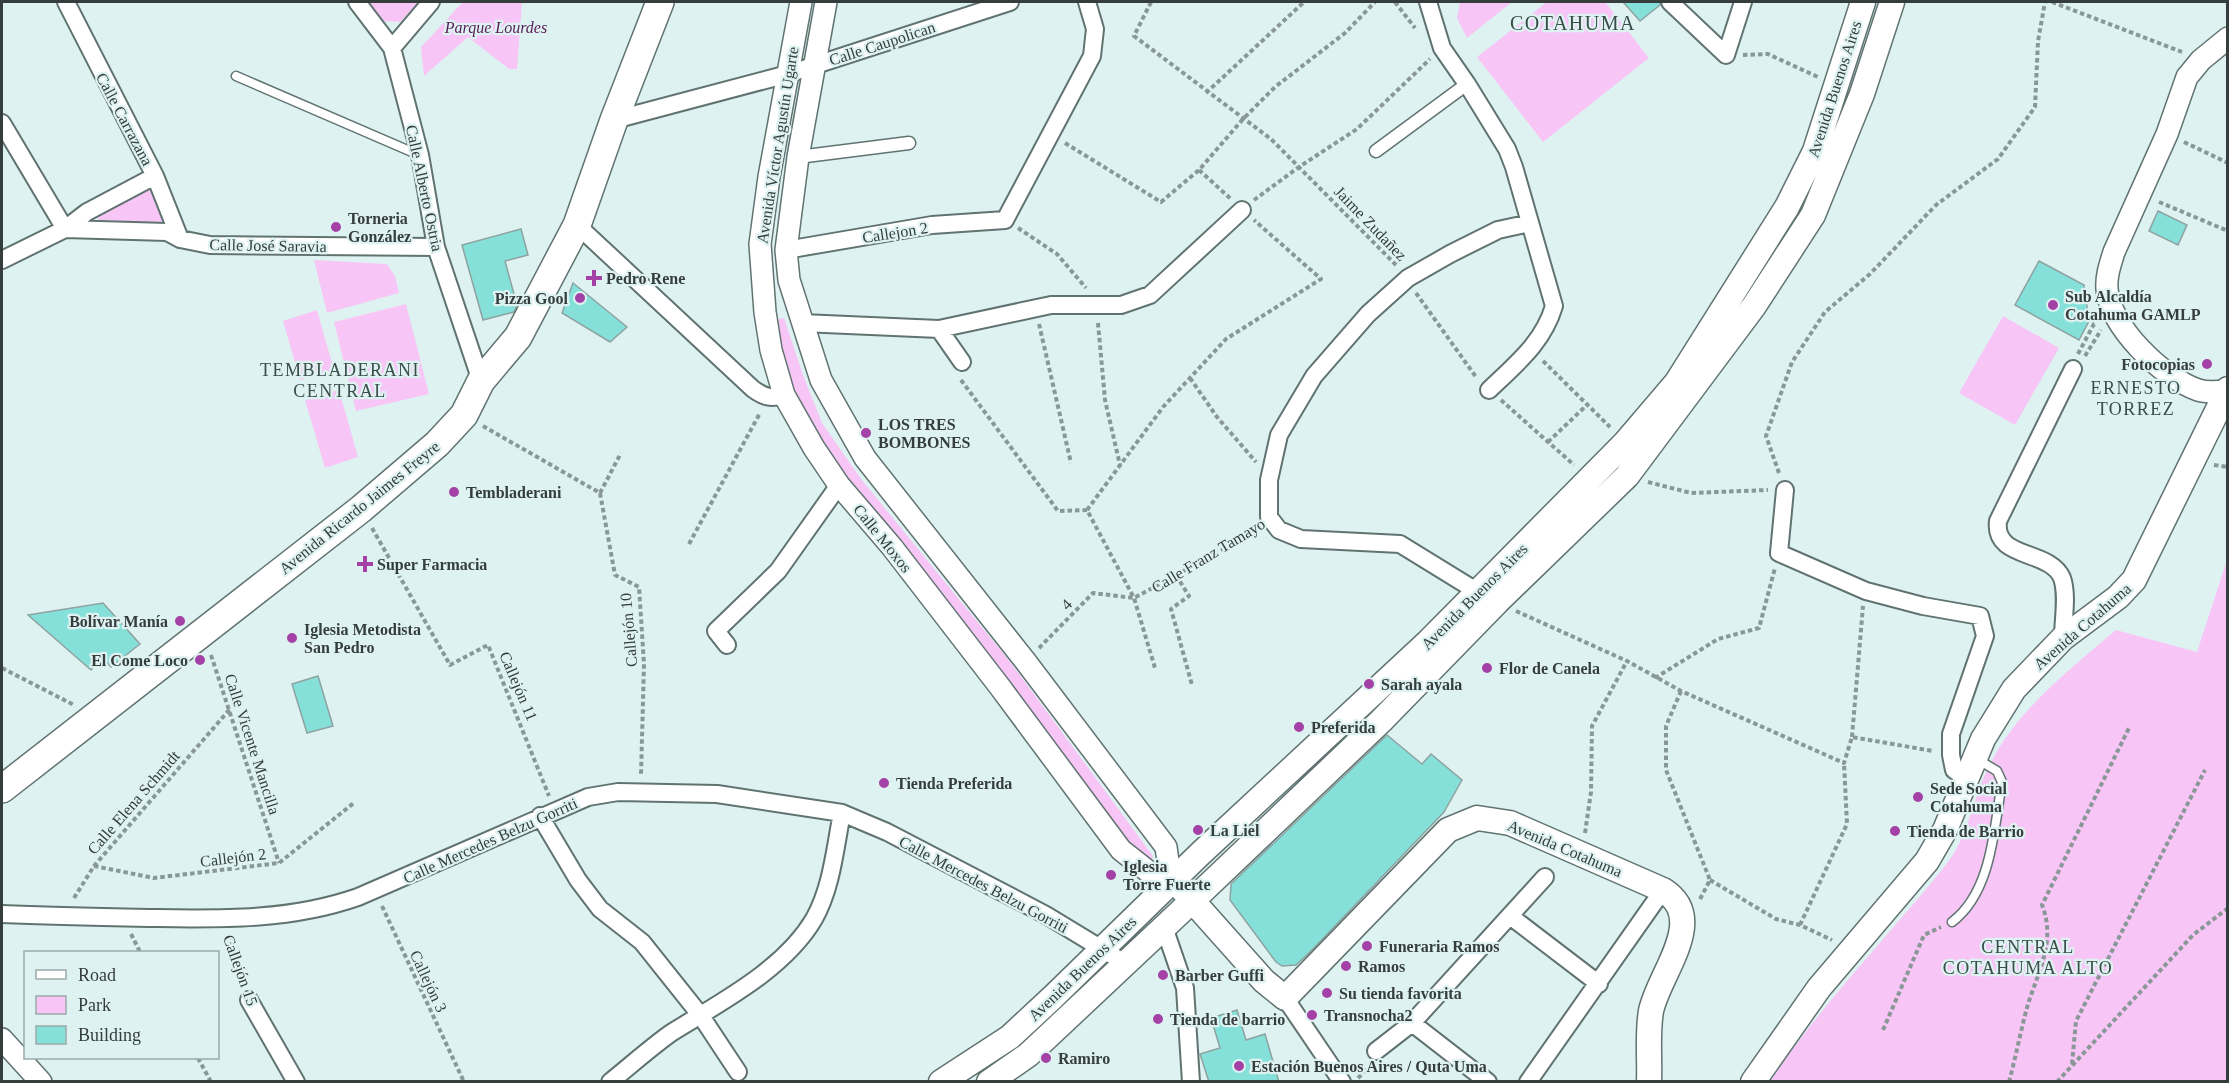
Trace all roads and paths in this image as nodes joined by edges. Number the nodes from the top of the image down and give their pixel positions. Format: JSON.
{"nodes":[{"id":1,"x":66,"y":2,"type":"edge"},
{"id":2,"x":357,"y":2,"type":"edge"},
{"id":3,"x":431,"y":2,"type":"edge"},
{"id":4,"x":660,"y":2,"type":"edge"},
{"id":5,"x":801,"y":2,"type":"edge"},
{"id":6,"x":826,"y":2,"type":"edge"},
{"id":7,"x":1010,"y":2,"type":"edge"},
{"id":8,"x":1088,"y":2,"type":"edge"},
{"id":9,"x":1151,"y":2,"type":"edge"},
{"id":10,"x":1304,"y":2,"type":"edge"},
{"id":11,"x":1375,"y":2,"type":"edge"},
{"id":12,"x":1428,"y":2,"type":"edge"},
{"id":13,"x":1670,"y":2,"type":"edge"},
{"id":14,"x":1743,"y":2,"type":"edge"},
{"id":15,"x":1863,"y":2,"type":"edge"},
{"id":16,"x":1892,"y":2,"type":"edge"},
{"id":17,"x":2045,"y":2,"type":"edge"},
{"id":18,"x":2052,"y":2,"type":"edge"},
{"id":19,"x":2228,"y":38,"type":"edge"},
{"id":20,"x":392,"y":48,"type":"junction"},
{"id":21,"x":1442,"y":48,"type":"junction"},
{"id":22,"x":1726,"y":55,"type":"junction"},
{"id":23,"x":2201,"y":60,"type":"junction"},
{"id":24,"x":813,"y":66,"type":"junction"},
{"id":25,"x":788,"y":74,"type":"junction"},
{"id":26,"x":236,"y":76,"type":"dead end"},
{"id":27,"x":1467,"y":84,"type":"junction"},
{"id":28,"x":1837,"y":86,"type":"junction"},
{"id":29,"x":1206,"y":93,"type":"junction"},
{"id":30,"x":1243,"y":119,"type":"junction"},
{"id":31,"x":614,"y":120,"type":"junction"},
{"id":32,"x":2,"y":123,"type":"edge"},
{"id":33,"x":1051,"y":134,"type":"junction"},
{"id":34,"x":2167,"y":134,"type":"junction"},
{"id":35,"x":909,"y":143,"type":"dead end"},
{"id":36,"x":1376,"y":151,"type":"dead end"},
{"id":37,"x":420,"y":155,"type":"junction"},
{"id":38,"x":798,"y":158,"type":"junction"},
{"id":39,"x":2228,"y":163,"type":"edge"},
{"id":40,"x":1299,"y":166,"type":"junction"},
{"id":41,"x":1199,"y":170,"type":"junction"},
{"id":42,"x":155,"y":176,"type":"junction"},
{"id":43,"x":2142,"y":195,"type":"junction"},
{"id":44,"x":1242,"y":210,"type":"junction"},
{"id":45,"x":1005,"y":219,"type":"junction"},
{"id":46,"x":1530,"y":223,"type":"junction"},
{"id":47,"x":578,"y":225,"type":"junction"},
{"id":48,"x":65,"y":229,"type":"junction"},
{"id":49,"x":2228,"y":231,"type":"edge"},
{"id":50,"x":180,"y":239,"type":"junction"},
{"id":51,"x":436,"y":247,"type":"junction"},
{"id":52,"x":786,"y":250,"type":"junction"},
{"id":53,"x":2,"y":260,"type":"edge"},
{"id":54,"x":1408,"y":278,"type":"junction"},
{"id":55,"x":1096,"y":305,"type":"junction"},
{"id":56,"x":1035,"y":308,"type":"junction"},
{"id":57,"x":802,"y":323,"type":"junction"},
{"id":58,"x":939,"y":329,"type":"junction"},
{"id":59,"x":2100,"y":329,"type":"junction"},
{"id":60,"x":2106,"y":339,"type":"dead end"},
{"id":61,"x":1532,"y":350,"type":"junction"},
{"id":62,"x":962,"y":362,"type":"joint"},
{"id":63,"x":2073,"y":369,"type":"dead end"},
{"id":64,"x":1190,"y":378,"type":"junction"},
{"id":65,"x":481,"y":381,"type":"junction"},
{"id":66,"x":1489,"y":390,"type":"junction"},
{"id":67,"x":2227,"y":390,"type":"edge"},
{"id":68,"x":784,"y":395,"type":"junction"},
{"id":69,"x":763,"y":396,"type":"junction"},
{"id":70,"x":1588,"y":404,"type":"junction"},
{"id":71,"x":464,"y":415,"type":"junction"},
{"id":72,"x":1548,"y":442,"type":"junction"},
{"id":73,"x":1625,"y":443,"type":"junction"},
{"id":74,"x":621,"y":453,"type":"dead end"},
{"id":75,"x":1071,"y":463,"type":"dead end"},
{"id":76,"x":1120,"y":465,"type":"junction"},
{"id":77,"x":1627,"y":477,"type":"junction"},
{"id":78,"x":1269,"y":480,"type":"junction"},
{"id":79,"x":1590,"y":480,"type":"junction"},
{"id":80,"x":839,"y":485,"type":"junction"},
{"id":81,"x":1785,"y":490,"type":"junction"},
{"id":82,"x":600,"y":493,"type":"junction"},
{"id":83,"x":361,"y":509,"type":"junction"},
{"id":84,"x":1087,"y":510,"type":"junction"},
{"id":85,"x":1269,"y":517,"type":"junction"},
{"id":86,"x":689,"y":544,"type":"dead end"},
{"id":87,"x":1779,"y":553,"type":"junction"},
{"id":88,"x":1176,"y":575,"type":"junction"},
{"id":89,"x":1866,"y":591,"type":"junction"},
{"id":90,"x":1487,"y":597,"type":"junction"},
{"id":91,"x":1134,"y":598,"type":"junction"},
{"id":92,"x":203,"y":632,"type":"junction"},
{"id":93,"x":2063,"y":638,"type":"junction"},
{"id":94,"x":727,"y":645,"type":"dead end"},
{"id":95,"x":1026,"y":662,"type":"junction"},
{"id":96,"x":1627,"y":662,"type":"junction"},
{"id":97,"x":2,"y":668,"type":"edge"},
{"id":98,"x":1155,"y":668,"type":"dead end"},
{"id":99,"x":1655,"y":678,"type":"junction"},
{"id":100,"x":1192,"y":685,"type":"dead end"},
{"id":101,"x":1681,"y":691,"type":"junction"},
{"id":102,"x":230,"y":709,"type":"junction"},
{"id":103,"x":93,"y":715,"type":"junction"},
{"id":104,"x":2129,"y":728,"type":"dead end"},
{"id":105,"x":1852,"y":737,"type":"junction"},
{"id":106,"x":1951,"y":755,"type":"junction"},
{"id":107,"x":1844,"y":764,"type":"junction"},
{"id":108,"x":1972,"y":769,"type":"junction"},
{"id":109,"x":2205,"y":770,"type":"dead end"},
{"id":110,"x":2,"y":789,"type":"edge"},
{"id":111,"x":641,"y":792,"type":"junction"},
{"id":112,"x":355,"y":802,"type":"dead end"},
{"id":113,"x":547,"y":813,"type":"junction"},
{"id":114,"x":842,"y":813,"type":"junction"},
{"id":115,"x":1581,"y":854,"type":"junction"},
{"id":116,"x":279,"y":863,"type":"junction"},
{"id":117,"x":94,"y":866,"type":"junction"},
{"id":118,"x":1172,"y":877,"type":"junction"},
{"id":119,"x":1545,"y":877,"type":"dead end"},
{"id":120,"x":1710,"y":880,"type":"junction"},
{"id":121,"x":375,"y":889,"type":"junction"},
{"id":122,"x":1664,"y":890,"type":"junction"},
{"id":123,"x":1193,"y":900,"type":"junction"},
{"id":124,"x":1682,"y":908,"type":"junction"},
{"id":125,"x":2228,"y":908,"type":"edge"},
{"id":126,"x":2,"y":914,"type":"edge"},
{"id":127,"x":1510,"y":916,"type":"junction"},
{"id":128,"x":64,"y":917,"type":"junction"},
{"id":129,"x":224,"y":920,"type":"junction"},
{"id":130,"x":1952,"y":922,"type":"joint"},
{"id":131,"x":1800,"y":925,"type":"junction"},
{"id":132,"x":1164,"y":927,"type":"junction"},
{"id":133,"x":1101,"y":948,"type":"junction"},
{"id":134,"x":1853,"y":950,"type":"junction"},
{"id":135,"x":1125,"y":963,"type":"junction"},
{"id":136,"x":1599,"y":984,"type":"junction"},
{"id":137,"x":1285,"y":998,"type":"junction"},
{"id":138,"x":249,"y":999,"type":"joint"},
{"id":139,"x":701,"y":1016,"type":"junction"},
{"id":140,"x":1412,"y":1023,"type":"junction"},
{"id":141,"x":1883,"y":1029,"type":"dead end"},
{"id":142,"x":2,"y":1039,"type":"edge"},
{"id":143,"x":1376,"y":1051,"type":"dead end"},
{"id":144,"x":199,"y":1059,"type":"edge"},
{"id":145,"x":2072,"y":1064,"type":"junction"},
{"id":146,"x":738,"y":1072,"type":"dead end"},
{"id":147,"x":41,"y":1082,"type":"edge"},
{"id":148,"x":211,"y":1082,"type":"edge"},
{"id":149,"x":296,"y":1082,"type":"edge"},
{"id":150,"x":464,"y":1082,"type":"edge"},
{"id":151,"x":610,"y":1082,"type":"edge"},
{"id":152,"x":941,"y":1082,"type":"edge"},
{"id":153,"x":989,"y":1082,"type":"edge"},
{"id":154,"x":1191,"y":1082,"type":"edge"},
{"id":155,"x":1342,"y":1082,"type":"edge"},
{"id":156,"x":1488,"y":1082,"type":"edge"},
{"id":157,"x":1528,"y":1082,"type":"edge"},
{"id":158,"x":1649,"y":1082,"type":"edge"},
{"id":159,"x":1753,"y":1082,"type":"edge"},
{"id":160,"x":2009,"y":1082,"type":"edge"},
{"id":161,"x":2057,"y":1082,"type":"edge"}],
"edges":[{"from":1,"to":42,"type":"street","name":"Calle Carrazana"},
{"from":2,"to":20,"type":"street","name":"Calle Alberto Ostria"},
{"from":3,"to":20,"type":"street"},
{"from":4,"to":31,"type":"main road","name":"Avenida Ricardo Jaimes Freyre"},
{"from":5,"to":25,"type":"street","name":"Avenida Víctor Agustín Ugarte"},
{"from":6,"to":24,"type":"street","name":"Avenida Víctor Agustín Ugarte"},
{"from":7,"to":24,"type":"street","name":"Calle Caupolican"},
{"from":8,"to":33,"type":"street"},
{"from":9,"to":29,"type":"path","name":"Jaime Zudañez"},
{"from":10,"to":29,"type":"path"},
{"from":11,"to":30,"type":"path"},
{"from":12,"to":21,"type":"street"},
{"from":13,"to":22,"type":"street"},
{"from":14,"to":22,"type":"street"},
{"from":15,"to":28,"type":"main road","name":"Avenida Buenos Aires"},
{"from":16,"to":77,"type":"main road","name":"Avenida Buenos Aires"},
{"from":17,"to":81,"type":"path"},
{"from":18,"to":23,"type":"path"},
{"from":19,"to":23,"type":"street"},
{"from":20,"to":37,"type":"street","name":"Calle Alberto Ostria"},
{"from":21,"to":27,"type":"street"},
{"from":21,"to":40,"type":"path"},
{"from":22,"to":28,"type":"path"},
{"from":23,"to":34,"type":"street"},
{"from":24,"to":25,"type":"street","name":"Calle Caupolican"},
{"from":24,"to":38,"type":"street","name":"Avenida Víctor Agustín Ugarte"},
{"from":25,"to":31,"type":"street","name":"Calle Caupolican"},
{"from":25,"to":68,"type":"street","name":"Avenida Víctor Agustín Ugarte"},
{"from":26,"to":37,"type":"lane"},
{"from":27,"to":36,"type":"street"},
{"from":27,"to":46,"type":"street"},
{"from":28,"to":73,"type":"main road","name":"Avenida Buenos Aires"},
{"from":29,"to":30,"type":"path","name":"Jaime Zudañez"},
{"from":30,"to":40,"type":"path","name":"Jaime Zudañez"},
{"from":30,"to":41,"type":"path"},
{"from":31,"to":47,"type":"main road","name":"Avenida Ricardo Jaimes Freyre"},
{"from":32,"to":48,"type":"street"},
{"from":33,"to":41,"type":"path"},
{"from":33,"to":45,"type":"street"},
{"from":34,"to":39,"type":"path"},
{"from":34,"to":43,"type":"street"},
{"from":35,"to":38,"type":"street"},
{"from":37,"to":51,"type":"street","name":"Calle Alberto Ostria"},
{"from":38,"to":52,"type":"street","name":"Avenida Víctor Agustín Ugarte"},
{"from":40,"to":44,"type":"path"},
{"from":40,"to":54,"type":"path","name":"Jaime Zudañez"},
{"from":41,"to":44,"type":"path"},
{"from":42,"to":48,"type":"street"},
{"from":42,"to":50,"type":"street","name":"Calle Carrazana"},
{"from":43,"to":49,"type":"path"},
{"from":43,"to":67,"type":"street"},
{"from":44,"to":55,"type":"street"},
{"from":44,"to":64,"type":"path"},
{"from":45,"to":52,"type":"street","name":"Callejon 2"},
{"from":45,"to":55,"type":"path"},
{"from":46,"to":54,"type":"street"},
{"from":46,"to":61,"type":"street"},
{"from":47,"to":65,"type":"main road","name":"Avenida Ricardo Jaimes Freyre"},
{"from":47,"to":69,"type":"street"},
{"from":48,"to":50,"type":"street","name":"Calle José Saravia"},
{"from":48,"to":53,"type":"street","name":"Calle José Saravia"},
{"from":50,"to":51,"type":"street","name":"Calle José Saravia"},
{"from":51,"to":65,"type":"street","name":"Calle Alberto Ostria"},
{"from":52,"to":57,"type":"street","name":"Avenida Víctor Agustín Ugarte"},
{"from":54,"to":66,"type":"path","name":"Jaime Zudañez"},
{"from":54,"to":78,"type":"street"},
{"from":55,"to":56,"type":"street"},
{"from":55,"to":76,"type":"path"},
{"from":56,"to":58,"type":"street"},
{"from":56,"to":75,"type":"path"},
{"from":57,"to":58,"type":"street"},
{"from":57,"to":95,"type":"street"},
{"from":58,"to":62,"type":"street"},
{"from":59,"to":59,"type":"path"},
{"from":59,"to":60,"type":"path"},
{"from":61,"to":66,"type":"street"},
{"from":61,"to":70,"type":"path"},
{"from":62,"to":84,"type":"path"},
{"from":63,"to":93,"type":"street"},
{"from":64,"to":76,"type":"path"},
{"from":64,"to":78,"type":"path"},
{"from":65,"to":71,"type":"main road","name":"Avenida Ricardo Jaimes Freyre"},
{"from":66,"to":72,"type":"path","name":"Jaime Zudañez"},
{"from":67,"to":93,"type":"main road","name":"Avenida Cotahuma"},
{"from":68,"to":69,"type":"street"},
{"from":68,"to":80,"type":"street","name":"Calle Moxos"},
{"from":69,"to":86,"type":"path"},
{"from":70,"to":72,"type":"path"},
{"from":70,"to":73,"type":"path"},
{"from":71,"to":82,"type":"path"},
{"from":71,"to":83,"type":"main road","name":"Avenida Ricardo Jaimes Freyre"},
{"from":72,"to":79,"type":"path","name":"Jaime Zudañez"},
{"from":73,"to":79,"type":"main road","name":"Avenida Buenos Aires"},
{"from":74,"to":82,"type":"path"},
{"from":76,"to":84,"type":"path"},
{"from":77,"to":81,"type":"path"},
{"from":77,"to":90,"type":"main road","name":"Avenida Buenos Aires"},
{"from":78,"to":85,"type":"street"},
{"from":79,"to":90,"type":"main road","name":"Avenida Buenos Aires"},
{"from":80,"to":94,"type":"street"},
{"from":80,"to":118,"type":"street","name":"Calle Moxos"},
{"from":81,"to":87,"type":"street"},
{"from":82,"to":111,"type":"path","name":"Callejón 10"},
{"from":83,"to":92,"type":"main road","name":"Avenida Ricardo Jaimes Freyre"},
{"from":83,"to":113,"type":"path","name":"Callejón 11"},
{"from":84,"to":91,"type":"path"},
{"from":85,"to":88,"type":"path","name":"Calle Franz Tamayo"},
{"from":85,"to":90,"type":"street","name":"Calle Franz Tamayo"},
{"from":87,"to":89,"type":"street"},
{"from":87,"to":99,"type":"path"},
{"from":88,"to":91,"type":"path","name":"Calle Franz Tamayo"},
{"from":88,"to":100,"type":"path"},
{"from":89,"to":105,"type":"path"},
{"from":89,"to":106,"type":"street"},
{"from":90,"to":96,"type":"path"},
{"from":90,"to":118,"type":"main road","name":"Avenida Buenos Aires"},
{"from":90,"to":123,"type":"main road","name":"Avenida Buenos Aires"},
{"from":91,"to":95,"type":"path","name":"4"},
{"from":91,"to":98,"type":"path"},
{"from":92,"to":102,"type":"path","name":"Calle Vicente Mancilla"},
{"from":92,"to":103,"type":"main road","name":"Avenida Ricardo Jaimes Freyre"},
{"from":93,"to":108,"type":"main road","name":"Avenida Cotahuma"},
{"from":95,"to":118,"type":"street"},
{"from":96,"to":99,"type":"path"},
{"from":96,"to":115,"type":"path"},
{"from":97,"to":103,"type":"path"},
{"from":99,"to":101,"type":"path"},
{"from":101,"to":107,"type":"path"},
{"from":101,"to":120,"type":"path"},
{"from":102,"to":116,"type":"path","name":"Calle Vicente Mancilla"},
{"from":102,"to":117,"type":"path","name":"Calle Elena Schmidt"},
{"from":103,"to":110,"type":"main road","name":"Avenida Ricardo Jaimes Freyre"},
{"from":104,"to":160,"type":"path"},
{"from":105,"to":106,"type":"path"},
{"from":105,"to":107,"type":"path"},
{"from":106,"to":108,"type":"street"},
{"from":107,"to":131,"type":"path"},
{"from":108,"to":130,"type":"lane"},
{"from":108,"to":134,"type":"main road","name":"Avenida Cotahuma"},
{"from":109,"to":145,"type":"path"},
{"from":111,"to":113,"type":"street","name":"Calle Mercedes Belzu Gorriti"},
{"from":111,"to":114,"type":"street","name":"Calle Mercedes Belzu Gorriti"},
{"from":112,"to":116,"type":"path","name":"Callejón 2"},
{"from":113,"to":121,"type":"street","name":"Calle Mercedes Belzu Gorriti"},
{"from":113,"to":139,"type":"street"},
{"from":114,"to":133,"type":"street","name":"Calle Mercedes Belzu Gorriti"},
{"from":114,"to":139,"type":"street"},
{"from":115,"to":122,"type":"main road","name":"Avenida Cotahuma"},
{"from":115,"to":137,"type":"main road","name":"Avenida Cotahuma"},
{"from":116,"to":117,"type":"path","name":"Callejón 2"},
{"from":117,"to":128,"type":"path","name":"Calle Elena Schmidt"},
{"from":118,"to":123,"type":"main road","name":"Calle Moxos"},
{"from":118,"to":133,"type":"main road","name":"Avenida Buenos Aires"},
{"from":119,"to":127,"type":"street"},
{"from":120,"to":124,"type":"path"},
{"from":120,"to":131,"type":"path"},
{"from":121,"to":129,"type":"street","name":"Calle Mercedes Belzu Gorriti"},
{"from":121,"to":150,"type":"path","name":"Callejón 3"},
{"from":122,"to":124,"type":"main road","name":"Avenida Cotahuma"},
{"from":122,"to":136,"type":"street"},
{"from":123,"to":132,"type":"main road","name":"Avenida Buenos Aires"},
{"from":123,"to":137,"type":"main road"},
{"from":124,"to":158,"type":"main road"},
{"from":125,"to":145,"type":"path"},
{"from":126,"to":128,"type":"street","name":"Calle Mercedes Belzu Gorriti"},
{"from":127,"to":136,"type":"street"},
{"from":127,"to":140,"type":"street"},
{"from":128,"to":129,"type":"street","name":"Calle Mercedes Belzu Gorriti"},
{"from":129,"to":138,"type":"path","name":"Callejón 15"},
{"from":130,"to":141,"type":"path"},
{"from":131,"to":134,"type":"path"},
{"from":132,"to":135,"type":"main road","name":"Avenida Buenos Aires"},
{"from":132,"to":154,"type":"street"},
{"from":133,"to":135,"type":"street","name":"Calle Mercedes Belzu Gorriti"},
{"from":133,"to":152,"type":"main road","name":"Avenida Buenos Aires"},
{"from":134,"to":159,"type":"main road","name":"Avenida Cotahuma"},
{"from":135,"to":153,"type":"main road","name":"Avenida Buenos Aires"},
{"from":136,"to":157,"type":"street"},
{"from":137,"to":155,"type":"street"},
{"from":138,"to":149,"type":"street","name":"Callejón 15"},
{"from":139,"to":146,"type":"street"},
{"from":139,"to":151,"type":"street"},
{"from":140,"to":143,"type":"street"},
{"from":140,"to":156,"type":"street"},
{"from":142,"to":147,"type":"street"},
{"from":144,"to":148,"type":"path"},
{"from":145,"to":161,"type":"path"}]}
